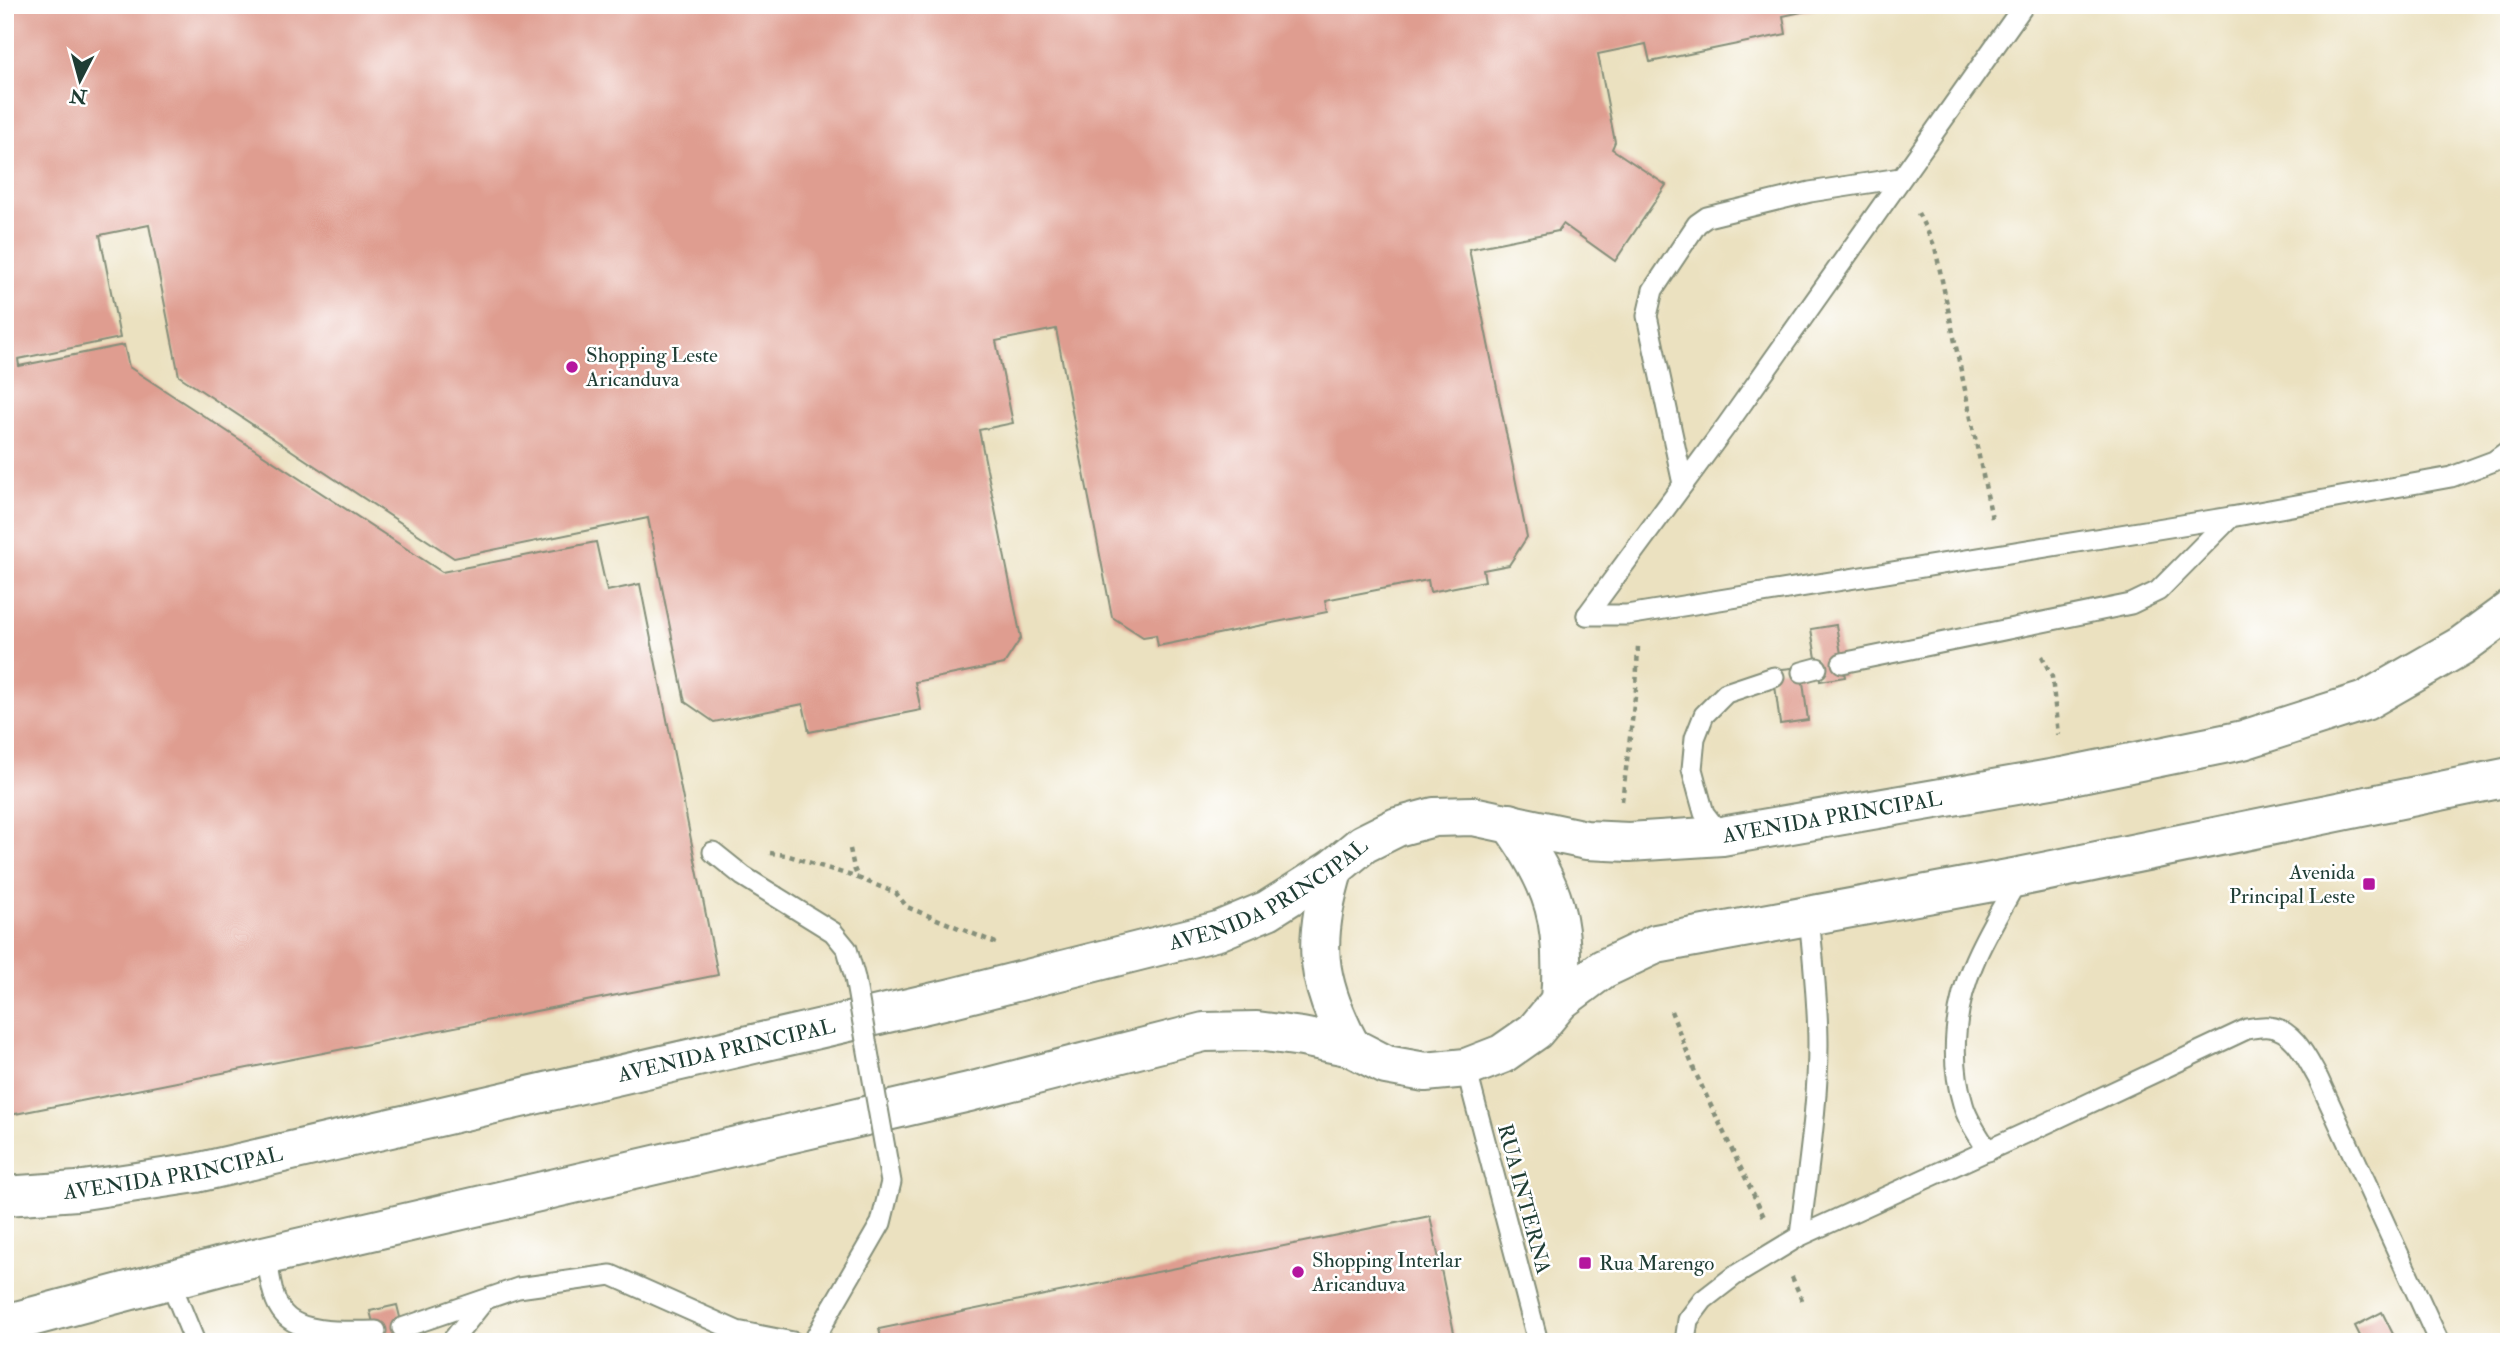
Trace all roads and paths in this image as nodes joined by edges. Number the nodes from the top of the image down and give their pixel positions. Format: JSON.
{"nodes":[{"id":1,"x":2024,"y":5,"type":"edge"},
{"id":2,"x":1900,"y":178,"type":"junction"},
{"id":3,"x":2509,"y":450,"type":"edge"},
{"id":4,"x":1682,"y":484,"type":"junction"},
{"id":5,"x":2231,"y":517,"type":"junction"},
{"id":6,"x":1999,"y":555,"type":"junction"},
{"id":7,"x":2509,"y":611,"type":"edge"},
{"id":8,"x":1639,"y":612,"type":"junction"},
{"id":9,"x":2027,"y":624,"type":"junction"},
{"id":10,"x":1842,"y":663,"type":"dead end"},
{"id":11,"x":1774,"y":677,"type":"dead end"},
{"id":12,"x":2062,"y":777,"type":"junction"},
{"id":13,"x":2509,"y":777,"type":"edge"},
{"id":14,"x":1621,"y":812,"type":"dead end"},
{"id":15,"x":1510,"y":823,"type":"junction"},
{"id":16,"x":1721,"y":836,"type":"junction"},
{"id":17,"x":850,"y":849,"type":"dead end"},
{"id":18,"x":713,"y":852,"type":"dead end"},
{"id":19,"x":1334,"y":868,"type":"junction"},
{"id":20,"x":743,"y":876,"type":"junction"},
{"id":21,"x":858,"y":877,"type":"junction"},
{"id":22,"x":2019,"y":877,"type":"junction"},
{"id":23,"x":1809,"y":916,"type":"junction"},
{"id":24,"x":1001,"y":946,"type":"dead end"},
{"id":25,"x":1560,"y":1001,"type":"junction"},
{"id":26,"x":1671,"y":1011,"type":"dead end"},
{"id":27,"x":1351,"y":1047,"type":"junction"},
{"id":28,"x":1466,"y":1068,"type":"junction"},
{"id":29,"x":1988,"y":1151,"type":"junction"},
{"id":30,"x":5,"y":1196,"type":"edge"},
{"id":31,"x":1800,"y":1236,"type":"junction"},
{"id":32,"x":1779,"y":1249,"type":"junction"},
{"id":33,"x":266,"y":1255,"type":"junction"},
{"id":34,"x":170,"y":1281,"type":"junction"},
{"id":35,"x":483,"y":1302,"type":"junction"},
{"id":36,"x":1803,"y":1302,"type":"dead end"},
{"id":37,"x":5,"y":1324,"type":"edge"},
{"id":38,"x":402,"y":1328,"type":"dead end"},
{"id":39,"x":376,"y":1331,"type":"dead end"},
{"id":40,"x":195,"y":1342,"type":"edge"},
{"id":41,"x":451,"y":1342,"type":"edge"},
{"id":42,"x":793,"y":1342,"type":"edge"},
{"id":43,"x":813,"y":1342,"type":"edge"},
{"id":44,"x":1538,"y":1342,"type":"edge"},
{"id":45,"x":1685,"y":1342,"type":"edge"},
{"id":46,"x":2439,"y":1342,"type":"edge"}],
"edges":[{"from":1,"to":2,"type":"lane"},
{"from":2,"to":4,"type":"lane"},
{"from":2,"to":4,"type":"lane"},
{"from":2,"to":6,"type":"path"},
{"from":3,"to":5,"type":"lane"},
{"from":4,"to":8,"type":"lane"},
{"from":5,"to":6,"type":"lane"},
{"from":5,"to":9,"type":"lane"},
{"from":6,"to":8,"type":"lane"},
{"from":7,"to":12,"type":"street","name":"AVENIDA PRINCIPAL"},
{"from":8,"to":14,"type":"path"},
{"from":9,"to":10,"type":"lane"},
{"from":9,"to":12,"type":"path"},
{"from":11,"to":16,"type":"lane"},
{"from":12,"to":16,"type":"street","name":"AVENIDA PRINCIPAL"},
{"from":13,"to":22,"type":"street"},
{"from":15,"to":16,"type":"street","name":"AVENIDA PRINCIPAL"},
{"from":15,"to":19,"type":"street","name":"AVENIDA PRINCIPAL"},
{"from":15,"to":25,"type":"street"},
{"from":17,"to":21,"type":"path"},
{"from":18,"to":20,"type":"lane"},
{"from":19,"to":27,"type":"street"},
{"from":19,"to":30,"type":"street","name":"AVENIDA PRINCIPAL"},
{"from":20,"to":21,"type":"path"},
{"from":20,"to":43,"type":"lane","bridge":true},
{"from":21,"to":24,"type":"path"},
{"from":22,"to":23,"type":"street"},
{"from":22,"to":29,"type":"lane"},
{"from":23,"to":25,"type":"street"},
{"from":23,"to":31,"type":"lane"},
{"from":25,"to":28,"type":"street"},
{"from":26,"to":32,"type":"path"},
{"from":27,"to":28,"type":"street"},
{"from":27,"to":33,"type":"street"},
{"from":28,"to":44,"type":"lane","name":"RUA INTERNA"},
{"from":29,"to":31,"type":"lane"},
{"from":29,"to":46,"type":"lane"},
{"from":31,"to":32,"type":"lane"},
{"from":32,"to":36,"type":"path"},
{"from":32,"to":45,"type":"lane"},
{"from":33,"to":34,"type":"street"},
{"from":33,"to":39,"type":"lane"},
{"from":34,"to":37,"type":"street"},
{"from":34,"to":40,"type":"lane"},
{"from":35,"to":38,"type":"lane"},
{"from":35,"to":41,"type":"lane"},
{"from":35,"to":42,"type":"lane"}]}
